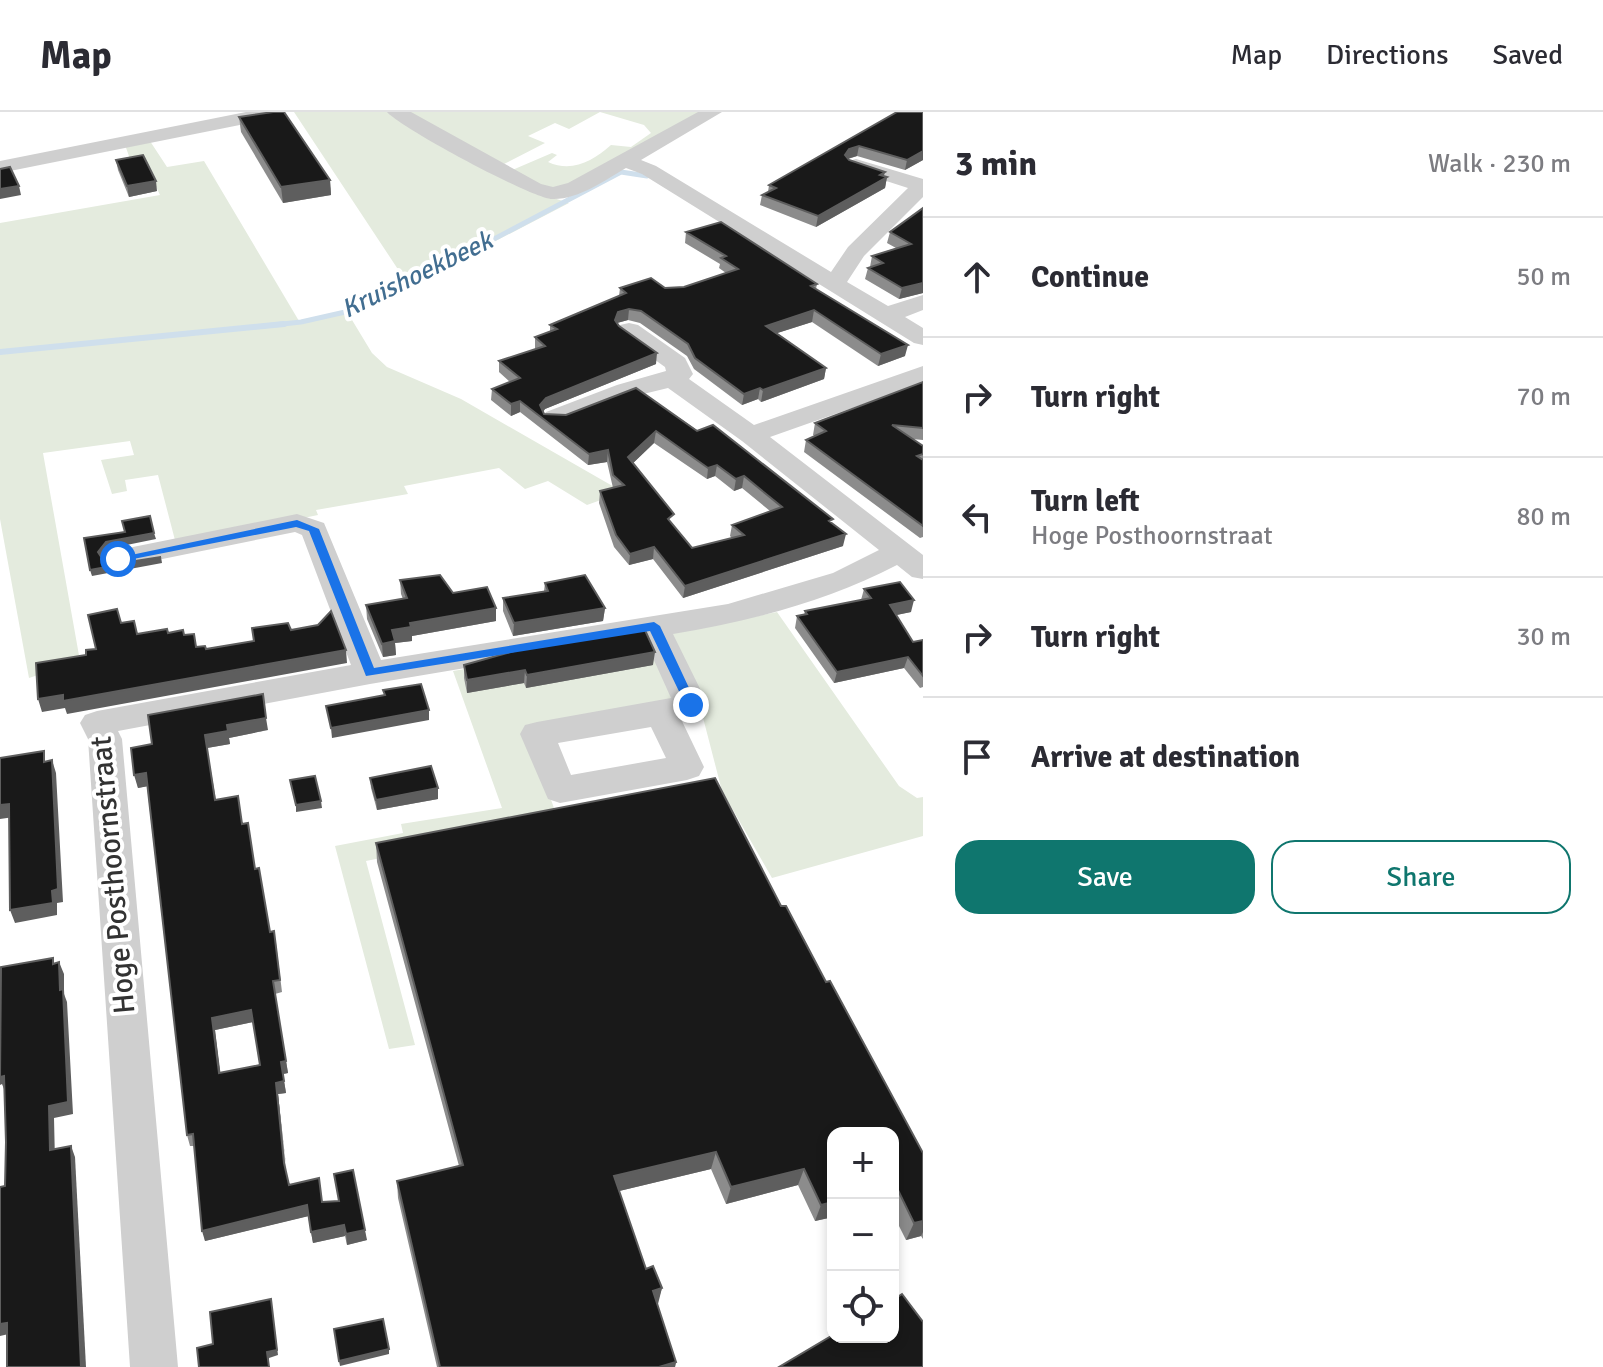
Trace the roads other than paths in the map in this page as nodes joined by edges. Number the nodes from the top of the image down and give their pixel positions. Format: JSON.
{"nodes":[{"id":1,"x":275,"y":112,"type":"edge"},
{"id":2,"x":397,"y":112,"type":"edge"},
{"id":3,"x":712,"y":112,"type":"edge"},
{"id":4,"x":627,"y":161,"type":"junction"},
{"id":5,"x":856,"y":165,"type":"edge"},
{"id":6,"x":0,"y":167,"type":"edge"},
{"id":7,"x":922,"y":185,"type":"edge"},
{"id":8,"x":856,"y":252,"type":"junction"},
{"id":9,"x":805,"y":265,"type":"junction"},
{"id":10,"x":835,"y":283,"type":"junction"},
{"id":11,"x":923,"y":302,"type":"edge"},
{"id":12,"x":887,"y":315,"type":"junction"},
{"id":13,"x":629,"y":330,"type":"edge"},
{"id":14,"x":923,"y":338,"type":"edge"},
{"id":15,"x":923,"y":374,"type":"edge"},
{"id":16,"x":672,"y":379,"type":"junction"},
{"id":17,"x":555,"y":418,"type":"edge"},
{"id":18,"x":751,"y":435,"type":"junction"},
{"id":19,"x":118,"y":559,"type":"dead end"},
{"id":20,"x":911,"y":561,"type":"edge"},
{"id":21,"x":654,"y":626,"type":"junction"},
{"id":22,"x":370,"y":673,"type":"junction"},
{"id":23,"x":661,"y":713,"type":"dead end"},
{"id":24,"x":154,"y":1367,"type":"edge"}],
"edges":[{"from":1,"to":6,"type":"street"},
{"from":2,"to":4,"type":"street"},
{"from":3,"to":4,"type":"street"},
{"from":4,"to":9,"type":"street"},
{"from":5,"to":7,"type":"street"},
{"from":7,"to":8,"type":"street"},
{"from":8,"to":9,"type":"street"},
{"from":8,"to":10,"type":"street"},
{"from":9,"to":10,"type":"street"},
{"from":10,"to":12,"type":"street"},
{"from":11,"to":12,"type":"street"},
{"from":12,"to":14,"type":"street"},
{"from":13,"to":16,"type":"street"},
{"from":15,"to":18,"type":"street"},
{"from":16,"to":17,"type":"street"},
{"from":16,"to":18,"type":"street"},
{"from":18,"to":20,"type":"street"},
{"from":19,"to":22,"type":"street"},
{"from":20,"to":21,"type":"street","name":"Hoge Posthoornstraat"},
{"from":21,"to":22,"type":"street","name":"Hoge Posthoornstraat"},
{"from":21,"to":23,"type":"street"},
{"from":22,"to":24,"type":"street","name":"Hoge Posthoornstraat"}]}
